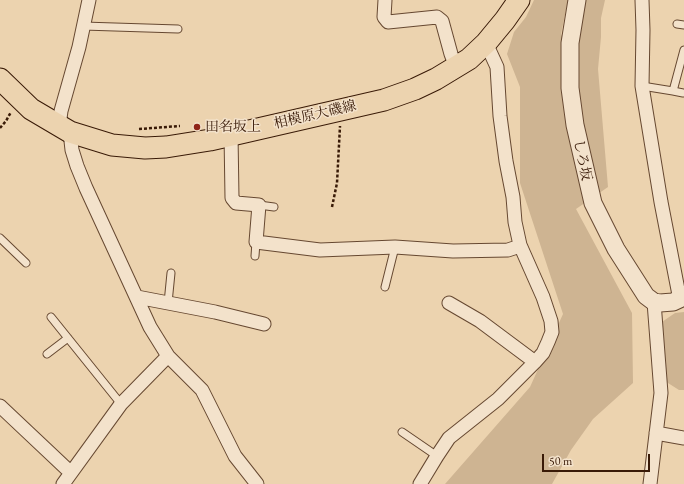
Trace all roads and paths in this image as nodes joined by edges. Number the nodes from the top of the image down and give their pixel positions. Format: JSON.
{"nodes":[{"id":1,"x":89,"y":0,"type":"edge"},
{"id":2,"x":385,"y":0,"type":"edge"},
{"id":3,"x":519,"y":0,"type":"edge"},
{"id":4,"x":577,"y":0,"type":"edge"},
{"id":5,"x":642,"y":0,"type":"edge"},
{"id":6,"x":83,"y":26,"type":"junction"},
{"id":7,"x":178,"y":29,"type":"dead end"},
{"id":8,"x":486,"y":43,"type":"junction"},
{"id":9,"x":684,"y":50,"type":"edge"},
{"id":10,"x":456,"y":67,"type":"junction"},
{"id":11,"x":0,"y":79,"type":"edge"},
{"id":12,"x":642,"y":86,"type":"junction"},
{"id":13,"x":673,"y":91,"type":"junction"},
{"id":14,"x":683,"y":93,"type":"edge"},
{"id":15,"x":12,"y":110,"type":"dead end"},
{"id":16,"x":182,"y":125,"type":"dead end"},
{"id":17,"x":340,"y":125,"type":"dead end"},
{"id":18,"x":0,"y":128,"type":"edge"},
{"id":19,"x":64,"y":129,"type":"junction"},
{"id":20,"x":137,"y":129,"type":"dead end"},
{"id":21,"x":231,"y":134,"type":"junction"},
{"id":22,"x":259,"y":205,"type":"junction"},
{"id":23,"x":274,"y":207,"type":"dead end"},
{"id":24,"x":332,"y":207,"type":"dead end"},
{"id":25,"x":0,"y":238,"type":"edge"},
{"id":26,"x":256,"y":242,"type":"junction"},
{"id":27,"x":520,"y":245,"type":"junction"},
{"id":28,"x":395,"y":248,"type":"junction"},
{"id":29,"x":255,"y":256,"type":"dead end"},
{"id":30,"x":26,"y":263,"type":"dead end"},
{"id":31,"x":171,"y":273,"type":"dead end"},
{"id":32,"x":385,"y":287,"type":"dead end"},
{"id":33,"x":136,"y":297,"type":"junction"},
{"id":34,"x":682,"y":299,"type":"edge"},
{"id":35,"x":654,"y":302,"type":"junction"},
{"id":36,"x":168,"y":303,"type":"junction"},
{"id":37,"x":449,"y":303,"type":"dead end"},
{"id":38,"x":51,"y":317,"type":"dead end"},
{"id":39,"x":264,"y":324,"type":"dead end"},
{"id":40,"x":68,"y":338,"type":"junction"},
{"id":41,"x":47,"y":354,"type":"dead end"},
{"id":42,"x":168,"y":356,"type":"junction"},
{"id":43,"x":535,"y":362,"type":"junction"},
{"id":44,"x":121,"y":404,"type":"junction"},
{"id":45,"x":0,"y":406,"type":"edge"},
{"id":46,"x":402,"y":432,"type":"dead end"},
{"id":47,"x":656,"y":433,"type":"junction"},
{"id":48,"x":684,"y":438,"type":"edge"},
{"id":49,"x":436,"y":456,"type":"junction"},
{"id":50,"x":70,"y":472,"type":"junction"},
{"id":51,"x":63,"y":484,"type":"edge"},
{"id":52,"x":257,"y":484,"type":"edge"},
{"id":53,"x":420,"y":484,"type":"edge"},
{"id":54,"x":650,"y":484,"type":"edge"}],
"edges":[{"from":1,"to":6,"type":"street"},
{"from":2,"to":10,"type":"street"},
{"from":3,"to":8,"type":"main road","name":"相模原大磯線"},
{"from":4,"to":35,"type":"street","name":"しろ坂"},
{"from":5,"to":12,"type":"street"},
{"from":6,"to":7,"type":"lane"},
{"from":6,"to":19,"type":"street"},
{"from":8,"to":10,"type":"main road","name":"相模原大磯線"},
{"from":8,"to":27,"type":"street"},
{"from":9,"to":13,"type":"lane"},
{"from":10,"to":21,"type":"main road","name":"相模原大磯線"},
{"from":11,"to":19,"type":"main road","name":"相模原大磯線"},
{"from":12,"to":13,"type":"lane"},
{"from":12,"to":34,"type":"street"},
{"from":13,"to":14,"type":"lane"},
{"from":15,"to":18,"type":"path"},
{"from":16,"to":20,"type":"path"},
{"from":17,"to":24,"type":"path"},
{"from":19,"to":21,"type":"main road","name":"相模原大磯線"},
{"from":19,"to":33,"type":"street"},
{"from":21,"to":22,"type":"street"},
{"from":22,"to":23,"type":"lane"},
{"from":22,"to":26,"type":"street"},
{"from":25,"to":30,"type":"lane"},
{"from":26,"to":28,"type":"street"},
{"from":26,"to":29,"type":"lane"},
{"from":27,"to":28,"type":"street"},
{"from":27,"to":43,"type":"street"},
{"from":28,"to":32,"type":"lane"},
{"from":31,"to":36,"type":"lane"},
{"from":33,"to":36,"type":"street"},
{"from":33,"to":42,"type":"street"},
{"from":34,"to":35,"type":"street"},
{"from":35,"to":47,"type":"street"},
{"from":36,"to":39,"type":"street"},
{"from":37,"to":43,"type":"street"},
{"from":38,"to":40,"type":"lane"},
{"from":40,"to":41,"type":"lane"},
{"from":40,"to":44,"type":"lane"},
{"from":42,"to":44,"type":"street"},
{"from":42,"to":52,"type":"street"},
{"from":43,"to":49,"type":"street"},
{"from":44,"to":50,"type":"street"},
{"from":45,"to":50,"type":"street"},
{"from":46,"to":49,"type":"lane"},
{"from":47,"to":48,"type":"street"},
{"from":47,"to":54,"type":"street"},
{"from":49,"to":53,"type":"street"},
{"from":50,"to":51,"type":"street"}]}
